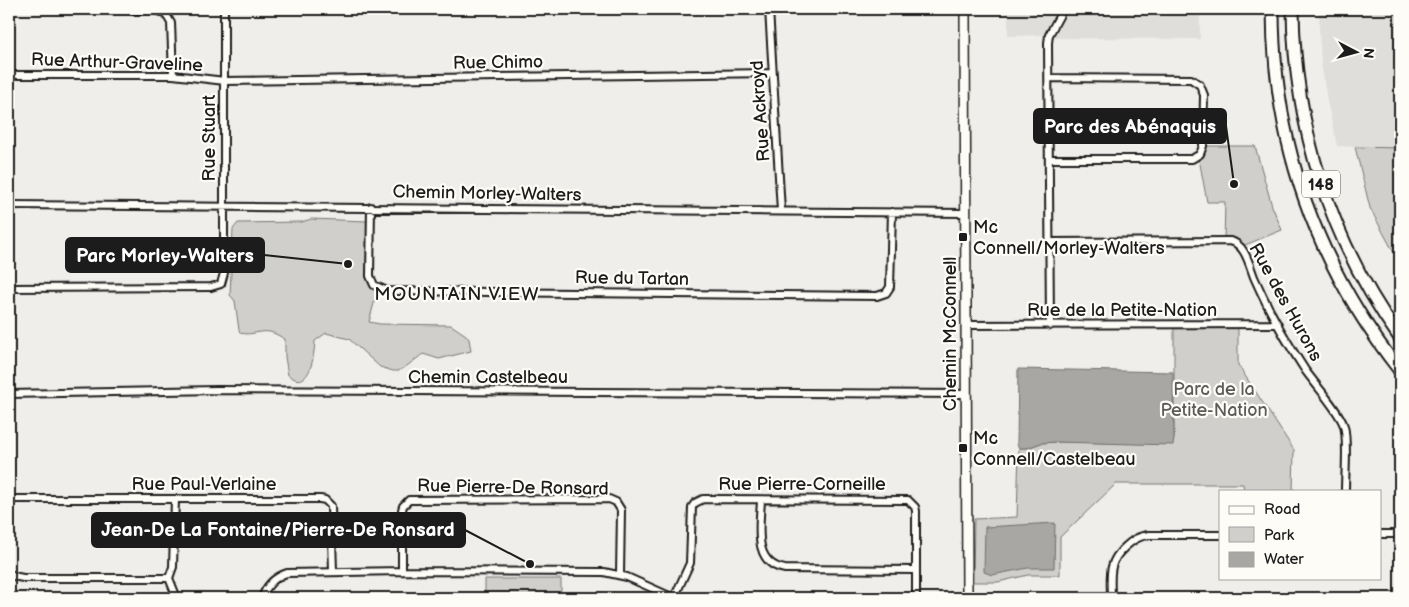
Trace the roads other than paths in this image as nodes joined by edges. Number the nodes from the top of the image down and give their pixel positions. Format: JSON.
{"nodes":[{"id":1,"x":76,"y":9,"type":"edge"},
{"id":2,"x":224,"y":9,"type":"edge"},
{"id":3,"x":768,"y":9,"type":"edge"},
{"id":4,"x":965,"y":9,"type":"edge"},
{"id":5,"x":1063,"y":9,"type":"edge"},
{"id":6,"x":1294,"y":10,"type":"edge"},
{"id":7,"x":1272,"y":12,"type":"edge"},
{"id":8,"x":772,"y":73,"type":"junction"},
{"id":9,"x":9,"y":74,"type":"edge"},
{"id":10,"x":173,"y":75,"type":"junction"},
{"id":11,"x":1049,"y":78,"type":"junction"},
{"id":12,"x":224,"y":81,"type":"junction"},
{"id":13,"x":1049,"y":159,"type":"junction"},
{"id":14,"x":9,"y":205,"type":"edge"},
{"id":15,"x":224,"y":206,"type":"junction"},
{"id":16,"x":371,"y":207,"type":"junction"},
{"id":17,"x":781,"y":211,"type":"junction"},
{"id":18,"x":892,"y":212,"type":"junction"},
{"id":19,"x":966,"y":213,"type":"junction"},
{"id":20,"x":1049,"y":242,"type":"junction"},
{"id":21,"x":9,"y":288,"type":"edge"},
{"id":22,"x":1278,"y":324,"type":"junction"},
{"id":23,"x":967,"y":325,"type":"junction"},
{"id":24,"x":1050,"y":326,"type":"junction"},
{"id":25,"x":1400,"y":338,"type":"edge"},
{"id":26,"x":1400,"y":371,"type":"edge"},
{"id":27,"x":9,"y":394,"type":"edge"},
{"id":28,"x":967,"y":394,"type":"junction"},
{"id":29,"x":1345,"y":490,"type":"edge"},
{"id":30,"x":9,"y":499,"type":"edge"},
{"id":31,"x":175,"y":499,"type":"junction"},
{"id":32,"x":761,"y":500,"type":"junction"},
{"id":33,"x":1382,"y":534,"type":"edge"},
{"id":34,"x":1400,"y":534,"type":"edge"},
{"id":35,"x":1219,"y":535,"type":"edge"},
{"id":36,"x":915,"y":570,"type":"junction"},
{"id":37,"x":333,"y":571,"type":"junction"},
{"id":38,"x":402,"y":571,"type":"junction"},
{"id":39,"x":9,"y":573,"type":"edge"},
{"id":40,"x":620,"y":574,"type":"junction"},
{"id":41,"x":169,"y":578,"type":"junction"},
{"id":42,"x":177,"y":598,"type":"edge"},
{"id":43,"x":262,"y":598,"type":"edge"},
{"id":44,"x":674,"y":598,"type":"edge"},
{"id":45,"x":916,"y":598,"type":"edge"},
{"id":46,"x":967,"y":598,"type":"edge"},
{"id":47,"x":1111,"y":598,"type":"edge"}],
"edges":[{"from":1,"to":10,"type":"street"},
{"from":2,"to":12,"type":"street","name":"Rue Stuart"},
{"from":3,"to":8,"type":"street","name":"Rue Ackroyd"},
{"from":4,"to":19,"type":"street","name":"Chemin McConnell"},
{"from":5,"to":11,"type":"street"},
{"from":6,"to":25,"type":"highway","number":"148"},
{"from":7,"to":26,"type":"highway","number":"148"},
{"from":8,"to":12,"type":"street","name":"Rue Chimo"},
{"from":8,"to":17,"type":"street","name":"Rue Ackroyd"},
{"from":9,"to":10,"type":"street","name":"Rue Arthur-Graveline"},
{"from":10,"to":12,"type":"street","name":"Rue Arthur-Graveline"},
{"from":11,"to":13,"type":"street"},
{"from":11,"to":13,"type":"street"},
{"from":12,"to":15,"type":"street","name":"Rue Stuart"},
{"from":13,"to":20,"type":"street"},
{"from":14,"to":15,"type":"street","name":"Chemin Morley-Walters"},
{"from":15,"to":16,"type":"street","name":"Chemin Morley-Walters"},
{"from":15,"to":21,"type":"street","name":"Rue Stuart"},
{"from":16,"to":17,"type":"street","name":"Chemin Morley-Walters"},
{"from":16,"to":18,"type":"street","name":"Rue du Tartan"},
{"from":17,"to":18,"type":"street","name":"Chemin Morley-Walters"},
{"from":18,"to":19,"type":"street","name":"Chemin Morley-Walters"},
{"from":19,"to":23,"type":"street","name":"Chemin McConnell"},
{"from":20,"to":22,"type":"street","name":"Rue des Hurons"},
{"from":20,"to":24,"type":"street"},
{"from":22,"to":24,"type":"street","name":"Rue de la Petite-Nation"},
{"from":22,"to":29,"type":"street","name":"Rue des Hurons"},
{"from":23,"to":24,"type":"street","name":"Rue de la Petite-Nation"},
{"from":23,"to":28,"type":"street","name":"Chemin McConnell"},
{"from":27,"to":28,"type":"street","name":"Chemin Castelbeau"},
{"from":28,"to":46,"type":"street","name":"Chemin McConnell"},
{"from":30,"to":31,"type":"street","name":"Rue Paul-Verlaine"},
{"from":31,"to":37,"type":"street","name":"Rue Paul-Verlaine"},
{"from":31,"to":41,"type":"street"},
{"from":32,"to":36,"type":"street"},
{"from":32,"to":36,"type":"street","name":"Rue Pierre-Corneille"},
{"from":32,"to":44,"type":"street","name":"Rue Pierre-Corneille"},
{"from":33,"to":34,"type":"street"},
{"from":35,"to":47,"type":"street"},
{"from":36,"to":45,"type":"street","name":"Rue Pierre-Corneille"},
{"from":37,"to":38,"type":"street"},
{"from":37,"to":43,"type":"street"},
{"from":38,"to":40,"type":"street"},
{"from":38,"to":40,"type":"street","name":"Rue Pierre-De Ronsard"},
{"from":39,"to":41,"type":"street"},
{"from":40,"to":44,"type":"street"},
{"from":41,"to":42,"type":"street"}]}
